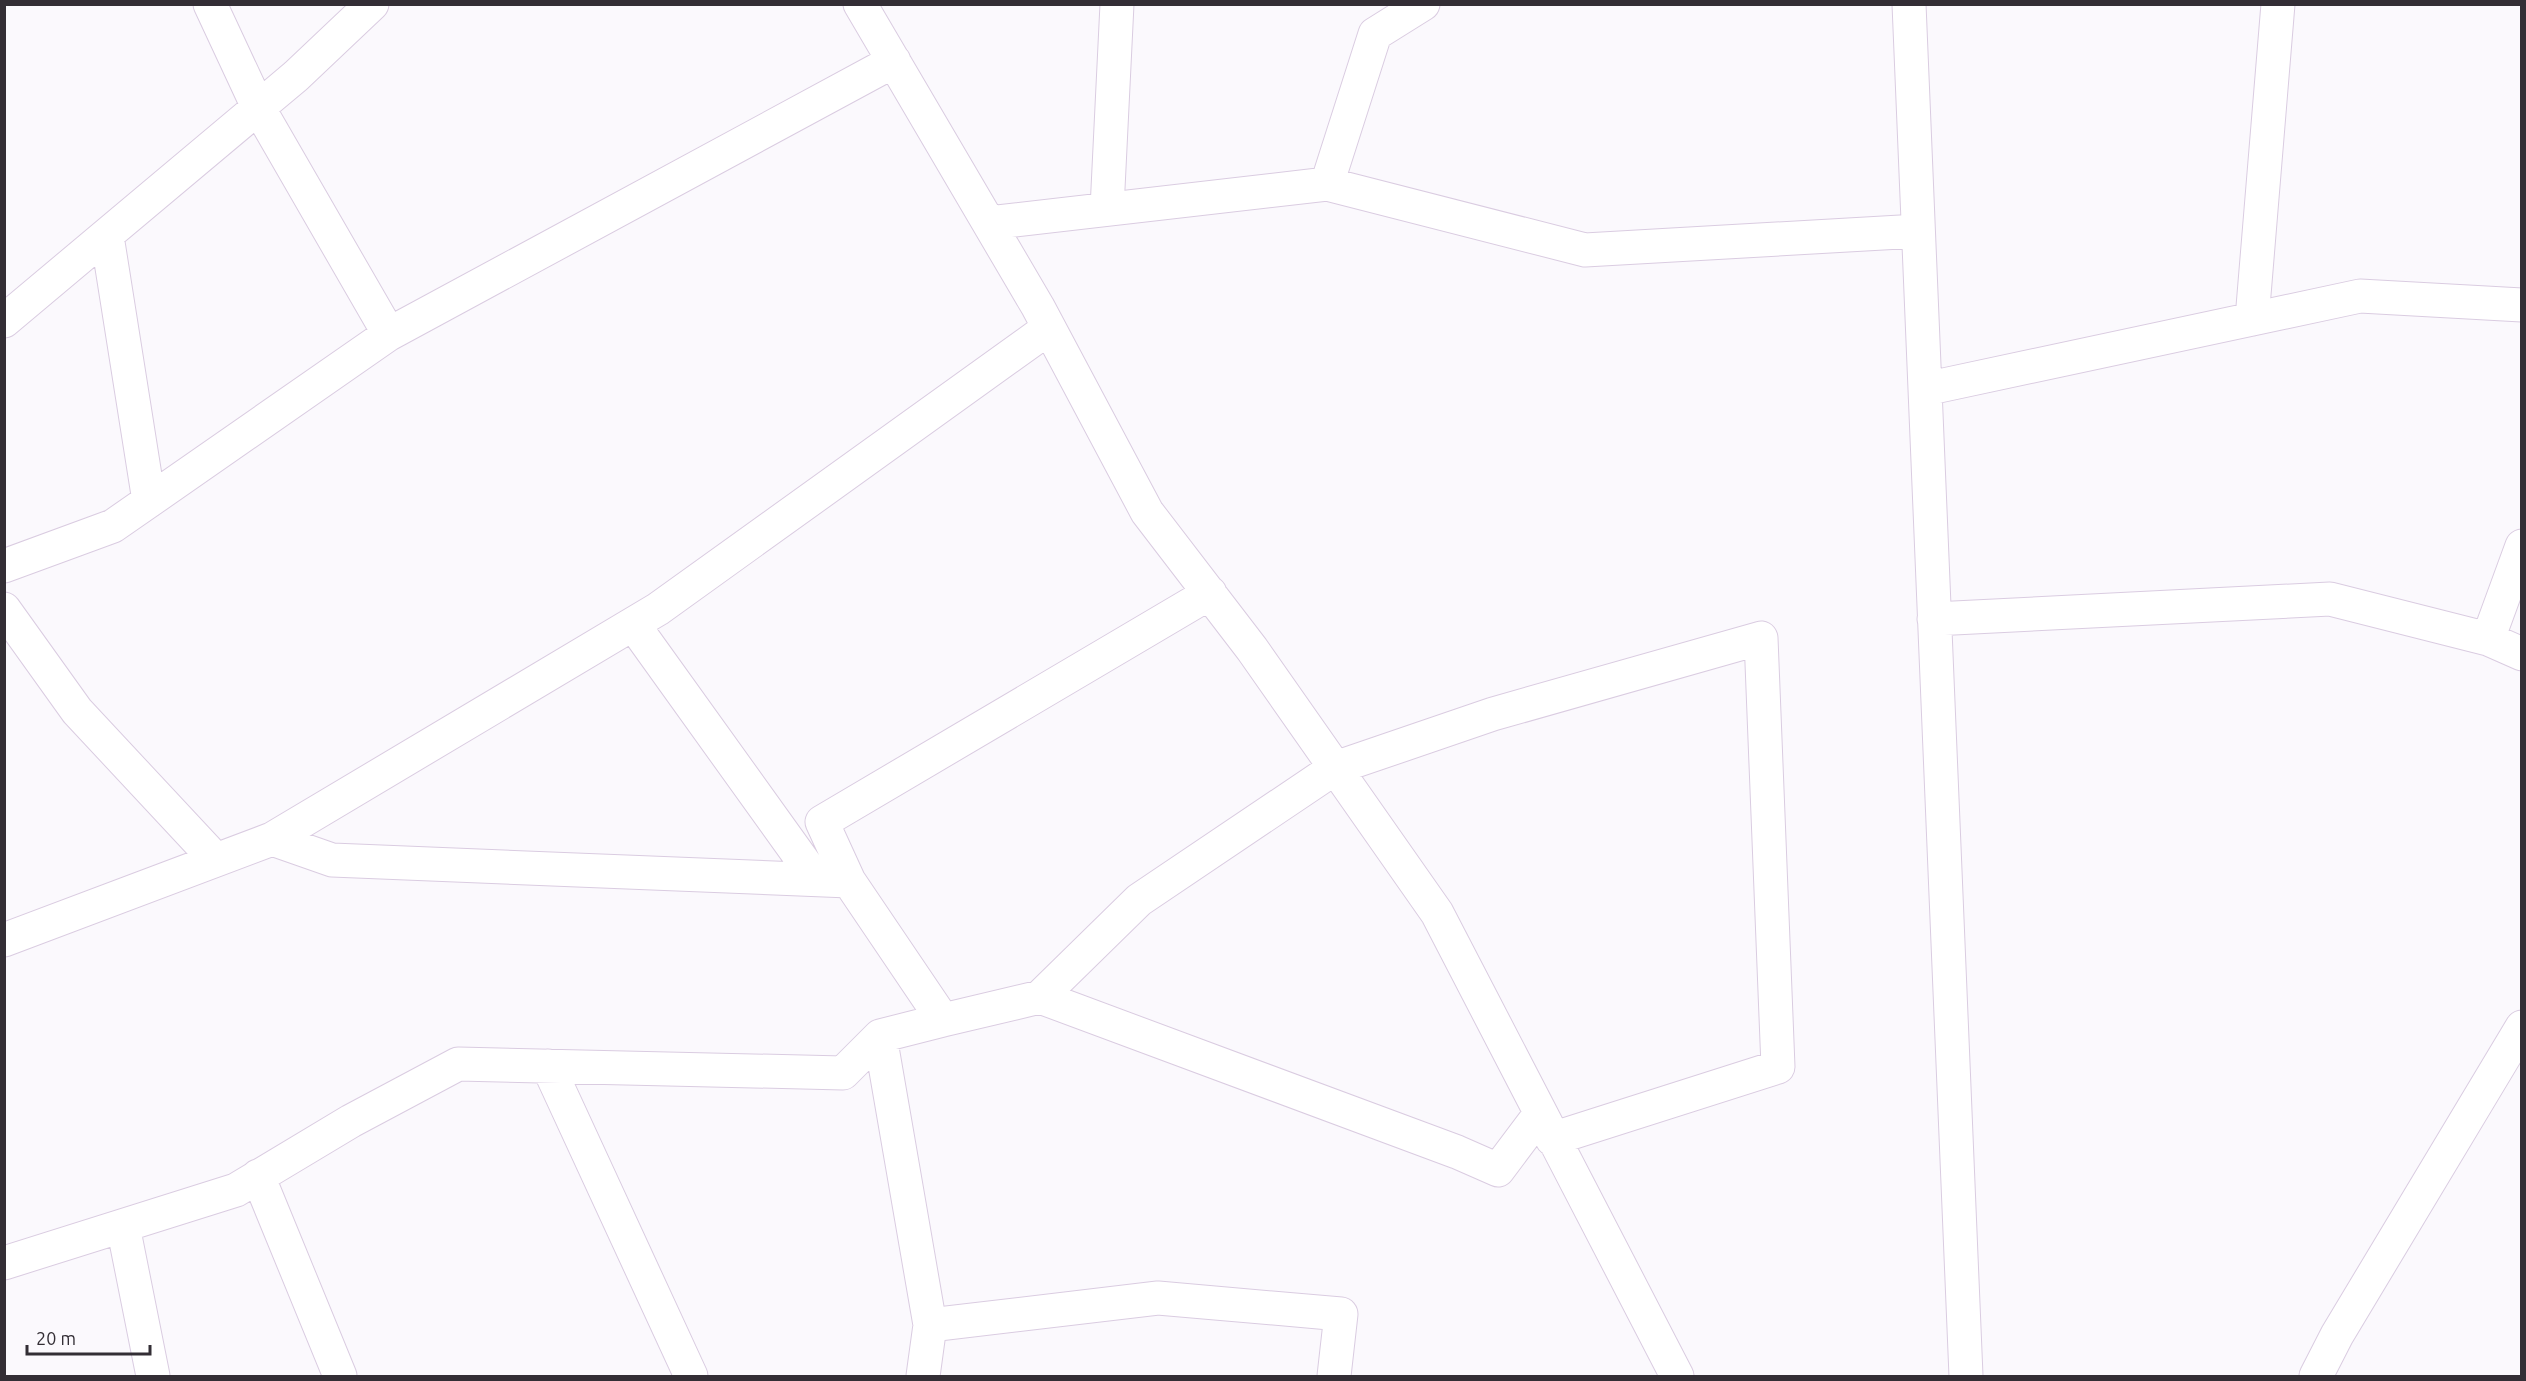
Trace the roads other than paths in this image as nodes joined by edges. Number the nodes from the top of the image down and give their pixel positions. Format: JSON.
{"nodes":[{"id":1,"x":210,"y":4,"type":"edge"},
{"id":2,"x":372,"y":4,"type":"edge"},
{"id":3,"x":860,"y":4,"type":"edge"},
{"id":4,"x":1117,"y":4,"type":"edge"},
{"id":5,"x":1423,"y":4,"type":"edge"},
{"id":6,"x":1909,"y":4,"type":"edge"},
{"id":7,"x":2278,"y":4,"type":"edge"},
{"id":8,"x":894,"y":61,"type":"junction"},
{"id":9,"x":258,"y":108,"type":"junction"},
{"id":10,"x":1327,"y":184,"type":"junction"},
{"id":11,"x":1107,"y":209,"type":"junction"},
{"id":12,"x":989,"y":223,"type":"junction"},
{"id":13,"x":1918,"y":231,"type":"junction"},
{"id":14,"x":107,"y":236,"type":"junction"},
{"id":15,"x":2522,"y":305,"type":"edge"},
{"id":16,"x":2252,"y":319,"type":"junction"},
{"id":17,"x":4,"y":321,"type":"edge"},
{"id":18,"x":1049,"y":328,"type":"junction"},
{"id":19,"x":389,"y":334,"type":"junction"},
{"id":20,"x":1925,"y":389,"type":"junction"},
{"id":21,"x":149,"y":501,"type":"junction"},
{"id":22,"x":2522,"y":546,"type":"edge"},
{"id":23,"x":4,"y":566,"type":"edge"},
{"id":24,"x":1210,"y":593,"type":"junction"},
{"id":25,"x":4,"y":609,"type":"edge"},
{"id":26,"x":1934,"y":619,"type":"junction"},
{"id":27,"x":633,"y":624,"type":"junction"},
{"id":28,"x":2488,"y":639,"type":"junction"},
{"id":29,"x":2522,"y":654,"type":"edge"},
{"id":30,"x":1335,"y":768,"type":"junction"},
{"id":31,"x":272,"y":839,"type":"junction"},
{"id":32,"x":216,"y":860,"type":"junction"},
{"id":33,"x":816,"y":879,"type":"junction"},
{"id":34,"x":849,"y":881,"type":"junction"},
{"id":35,"x":4,"y":940,"type":"edge"},
{"id":36,"x":1040,"y":997,"type":"junction"},
{"id":37,"x":943,"y":1020,"type":"junction"},
{"id":38,"x":2522,"y":1027,"type":"edge"},
{"id":39,"x":880,"y":1036,"type":"junction"},
{"id":40,"x":548,"y":1066,"type":"junction"},
{"id":41,"x":1546,"y":1126,"type":"junction"},
{"id":42,"x":258,"y":1176,"type":"junction"},
{"id":43,"x":123,"y":1226,"type":"junction"},
{"id":44,"x":4,"y":1263,"type":"edge"},
{"id":45,"x":930,"y":1325,"type":"junction"},
{"id":46,"x":153,"y":1377,"type":"edge"},
{"id":47,"x":340,"y":1377,"type":"edge"},
{"id":48,"x":691,"y":1377,"type":"edge"},
{"id":49,"x":922,"y":1377,"type":"edge"},
{"id":50,"x":1334,"y":1377,"type":"edge"},
{"id":51,"x":1677,"y":1377,"type":"edge"},
{"id":52,"x":1966,"y":1377,"type":"edge"},
{"id":53,"x":2316,"y":1377,"type":"edge"}],
"edges":[{"from":1,"to":9,"type":"street"},
{"from":2,"to":9,"type":"street"},
{"from":3,"to":8,"type":"street"},
{"from":4,"to":11,"type":"street"},
{"from":5,"to":10,"type":"street"},
{"from":6,"to":13,"type":"street"},
{"from":7,"to":16,"type":"street"},
{"from":8,"to":12,"type":"street"},
{"from":8,"to":19,"type":"street"},
{"from":9,"to":14,"type":"street"},
{"from":9,"to":19,"type":"street"},
{"from":10,"to":11,"type":"street"},
{"from":10,"to":13,"type":"street"},
{"from":11,"to":12,"type":"street"},
{"from":12,"to":18,"type":"street"},
{"from":13,"to":20,"type":"street"},
{"from":14,"to":17,"type":"street"},
{"from":14,"to":21,"type":"street"},
{"from":15,"to":16,"type":"street"},
{"from":16,"to":20,"type":"street"},
{"from":18,"to":24,"type":"street"},
{"from":18,"to":27,"type":"street"},
{"from":19,"to":21,"type":"street"},
{"from":20,"to":26,"type":"street"},
{"from":21,"to":23,"type":"street"},
{"from":22,"to":28,"type":"street"},
{"from":24,"to":30,"type":"street"},
{"from":24,"to":34,"type":"street"},
{"from":25,"to":32,"type":"street"},
{"from":26,"to":28,"type":"street"},
{"from":26,"to":52,"type":"street"},
{"from":27,"to":31,"type":"street"},
{"from":27,"to":33,"type":"street"},
{"from":28,"to":29,"type":"street"},
{"from":30,"to":36,"type":"street"},
{"from":30,"to":41,"type":"street"},
{"from":30,"to":41,"type":"street"},
{"from":31,"to":32,"type":"street"},
{"from":31,"to":33,"type":"street"},
{"from":32,"to":35,"type":"street"},
{"from":33,"to":34,"type":"street"},
{"from":34,"to":37,"type":"street"},
{"from":36,"to":37,"type":"street"},
{"from":36,"to":41,"type":"street"},
{"from":37,"to":39,"type":"street"},
{"from":38,"to":53,"type":"street"},
{"from":39,"to":40,"type":"street"},
{"from":39,"to":45,"type":"street"},
{"from":40,"to":42,"type":"street"},
{"from":40,"to":48,"type":"street"},
{"from":41,"to":51,"type":"street"},
{"from":42,"to":43,"type":"street"},
{"from":42,"to":47,"type":"street"},
{"from":43,"to":44,"type":"street"},
{"from":43,"to":46,"type":"street"},
{"from":45,"to":49,"type":"street"},
{"from":45,"to":50,"type":"street"}]}
